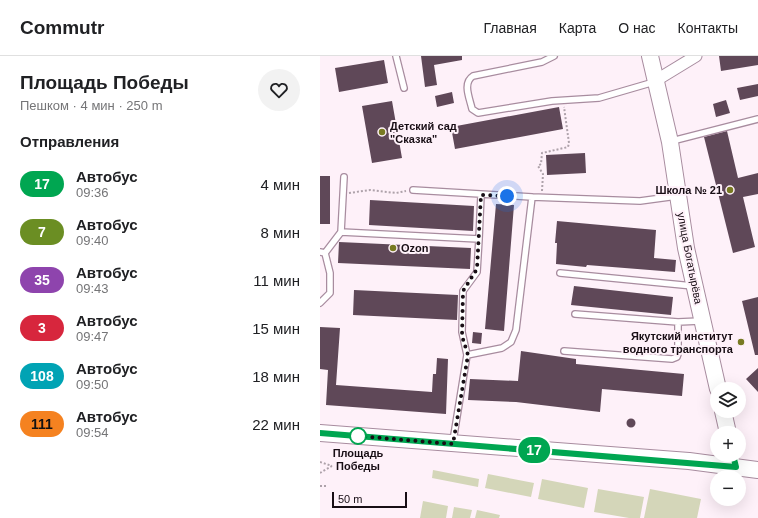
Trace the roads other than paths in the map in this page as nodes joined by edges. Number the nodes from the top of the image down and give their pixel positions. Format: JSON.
{"nodes":[{"id":1,"x":396,"y":56,"type":"edge"},
{"id":2,"x":554,"y":56,"type":"edge"},
{"id":3,"x":650,"y":56,"type":"edge"},
{"id":4,"x":692,"y":57,"type":"edge"},
{"id":5,"x":655,"y":81,"type":"junction"},
{"id":6,"x":404,"y":88,"type":"dead end"},
{"id":7,"x":758,"y":119,"type":"edge"},
{"id":8,"x":670,"y":142,"type":"junction"},
{"id":9,"x":344,"y":176,"type":"dead end"},
{"id":10,"x":413,"y":190,"type":"road end"},
{"id":11,"x":481,"y":195,"type":"junction"},
{"id":12,"x":679,"y":196,"type":"junction"},
{"id":13,"x":532,"y":197,"type":"junction"},
{"id":14,"x":341,"y":232,"type":"junction"},
{"id":15,"x":479,"y":239,"type":"junction"},
{"id":16,"x":323,"y":252,"type":"edge"},
{"id":17,"x":560,"y":273,"type":"dead end"},
{"id":18,"x":695,"y":286,"type":"junction"},
{"id":19,"x":320,"y":304,"type":"edge"},
{"id":20,"x":575,"y":314,"type":"dead end"},
{"id":21,"x":702,"y":321,"type":"junction"},
{"id":22,"x":678,"y":322,"type":"junction"},
{"id":23,"x":564,"y":351,"type":"dead end"},
{"id":24,"x":468,"y":355,"type":"junction"},
{"id":25,"x":716,"y":382,"type":"edge"},
{"id":26,"x":320,"y":433,"type":"edge"},
{"id":27,"x":453,"y":444,"type":"junction"},
{"id":28,"x":710,"y":460,"type":"edge"},
{"id":29,"x":737,"y":462,"type":"edge"},
{"id":30,"x":758,"y":470,"type":"edge"}],
"edges":[{"from":1,"to":6,"type":"lane"},
{"from":2,"to":5,"type":"lane"},
{"from":3,"to":5,"type":"main road","name":"улица Богатырёва"},
{"from":4,"to":5,"type":"street"},
{"from":5,"to":8,"type":"main road","name":"улица Богатырёва"},
{"from":7,"to":8,"type":"lane"},
{"from":8,"to":12,"type":"main road","name":"улица Богатырёва"},
{"from":9,"to":14,"type":"lane"},
{"from":10,"to":11,"type":"lane"},
{"from":11,"to":13,"type":"lane"},
{"from":11,"to":15,"type":"lane"},
{"from":12,"to":13,"type":"lane"},
{"from":12,"to":18,"type":"main road","name":"улица Богатырёва"},
{"from":13,"to":24,"type":"lane"},
{"from":14,"to":15,"type":"lane"},
{"from":14,"to":16,"type":"lane"},
{"from":15,"to":24,"type":"lane"},
{"from":16,"to":19,"type":"lane"},
{"from":17,"to":18,"type":"lane"},
{"from":18,"to":21,"type":"main road","name":"улица Богатырёва"},
{"from":20,"to":22,"type":"lane"},
{"from":21,"to":22,"type":"lane"},
{"from":21,"to":25,"type":"main road","name":"улица Богатырёва"},
{"from":22,"to":23,"type":"lane"},
{"from":24,"to":27,"type":"lane"},
{"from":26,"to":27,"type":"main road"},
{"from":27,"to":28,"type":"main road"},
{"from":29,"to":30,"type":"main road"}]}
